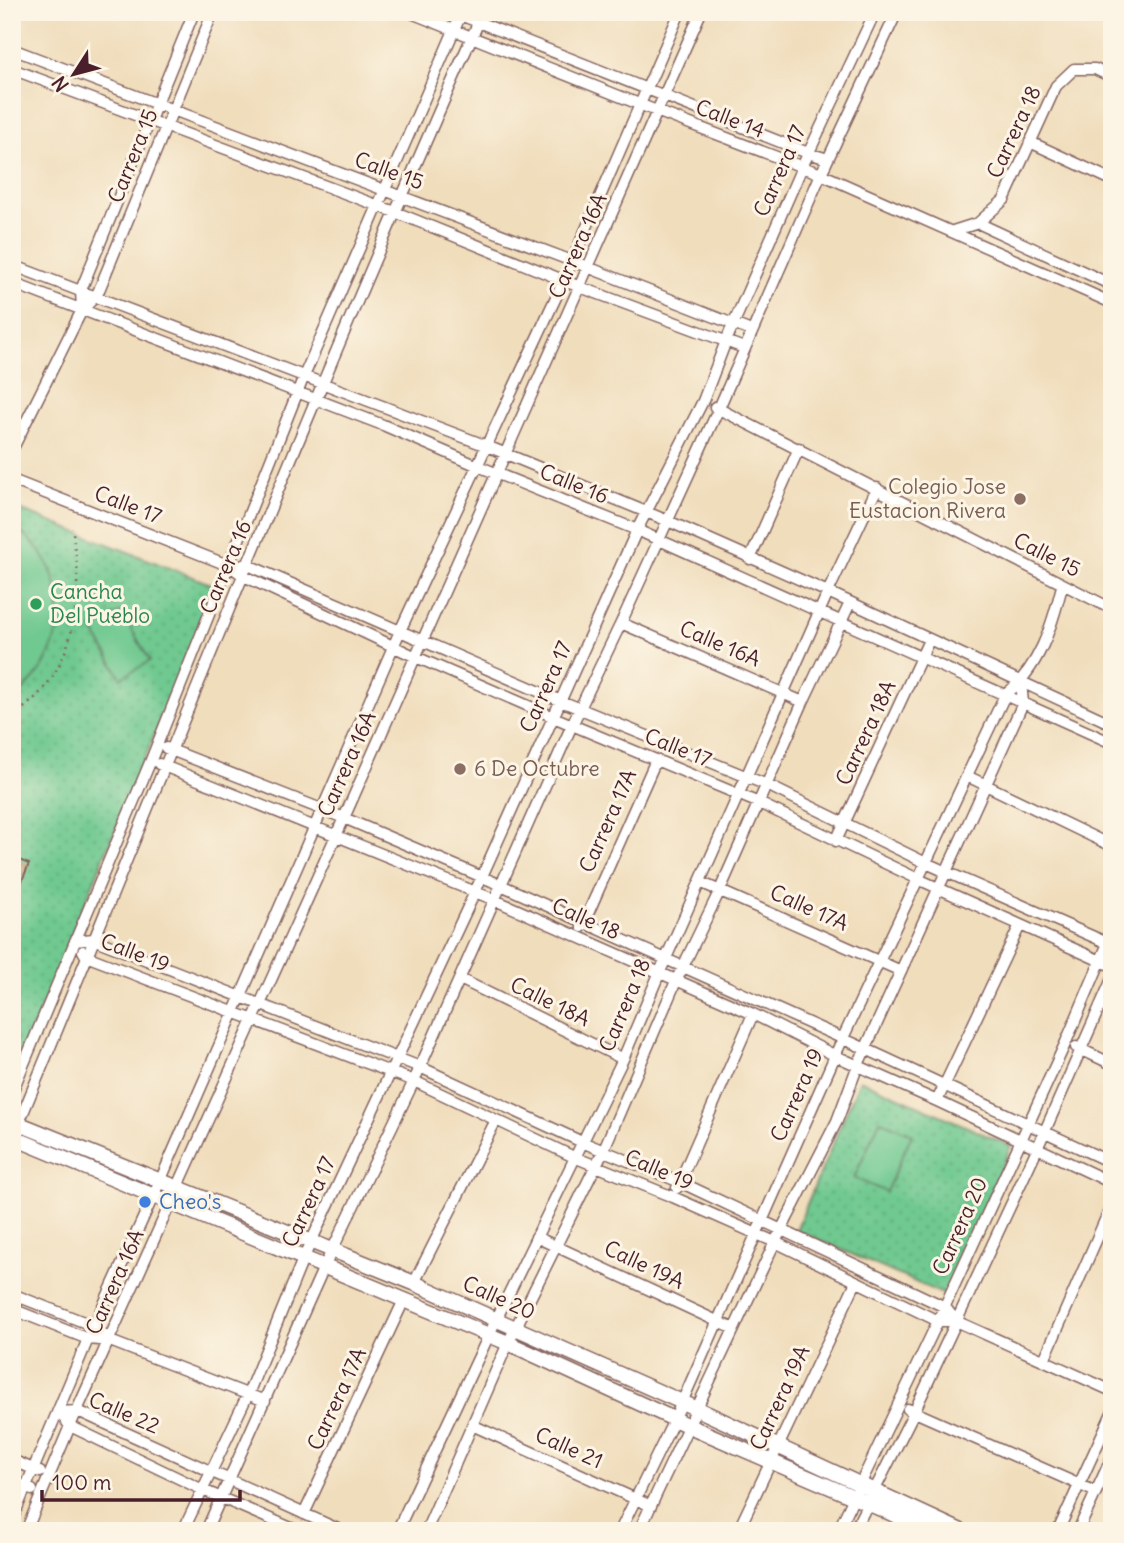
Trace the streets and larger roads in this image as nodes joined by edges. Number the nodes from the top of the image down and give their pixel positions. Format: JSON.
{"nodes":[{"id":1,"x":194,"y":12,"type":"edge"},
{"id":2,"x":213,"y":12,"type":"edge"},
{"id":3,"x":409,"y":12,"type":"edge"},
{"id":4,"x":482,"y":12,"type":"edge"},
{"id":5,"x":680,"y":12,"type":"edge"},
{"id":6,"x":701,"y":12,"type":"edge"},
{"id":7,"x":875,"y":12,"type":"edge"},
{"id":8,"x":897,"y":12,"type":"edge"},
{"id":9,"x":459,"y":13,"type":"edge"},
{"id":10,"x":478,"y":23,"type":"junction"},
{"id":11,"x":454,"y":30,"type":"junction"},
{"id":12,"x":471,"y":37,"type":"junction"},
{"id":13,"x":12,"y":49,"type":"edge"},
{"id":14,"x":12,"y":69,"type":"edge"},
{"id":15,"x":1112,"y":77,"type":"edge"},
{"id":16,"x":646,"y":89,"type":"junction"},
{"id":17,"x":665,"y":95,"type":"junction"},
{"id":18,"x":639,"y":104,"type":"junction"},
{"id":19,"x":156,"y":106,"type":"junction"},
{"id":20,"x":172,"y":111,"type":"junction"},
{"id":21,"x":659,"y":112,"type":"junction"},
{"id":22,"x":148,"y":122,"type":"junction"},
{"id":23,"x":165,"y":127,"type":"junction"},
{"id":24,"x":1030,"y":142,"type":"junction"},
{"id":25,"x":808,"y":153,"type":"junction"},
{"id":26,"x":828,"y":159,"type":"junction"},
{"id":27,"x":802,"y":167,"type":"junction"},
{"id":28,"x":821,"y":174,"type":"junction"},
{"id":29,"x":1112,"y":180,"type":"edge"},
{"id":30,"x":385,"y":191,"type":"junction"},
{"id":31,"x":402,"y":197,"type":"junction"},
{"id":32,"x":378,"y":207,"type":"junction"},
{"id":33,"x":395,"y":212,"type":"junction"},
{"id":34,"x":978,"y":223,"type":"junction"},
{"id":35,"x":953,"y":231,"type":"junction"},
{"id":36,"x":572,"y":261,"type":"junction"},
{"id":37,"x":12,"y":265,"type":"edge"},
{"id":38,"x":588,"y":269,"type":"junction"},
{"id":39,"x":564,"y":281,"type":"junction"},
{"id":40,"x":12,"y":283,"type":"edge"},
{"id":41,"x":1112,"y":285,"type":"edge"},
{"id":42,"x":580,"y":287,"type":"junction"},
{"id":43,"x":81,"y":290,"type":"junction"},
{"id":44,"x":97,"y":295,"type":"junction"},
{"id":45,"x":1112,"y":303,"type":"edge"},
{"id":46,"x":82,"y":310,"type":"junction"},
{"id":47,"x":733,"y":325,"type":"junction"},
{"id":48,"x":751,"y":331,"type":"junction"},
{"id":49,"x":726,"y":341,"type":"junction"},
{"id":50,"x":744,"y":348,"type":"junction"},
{"id":51,"x":304,"y":376,"type":"junction"},
{"id":52,"x":323,"y":383,"type":"junction"},
{"id":53,"x":298,"y":393,"type":"junction"},
{"id":54,"x":317,"y":399,"type":"junction"},
{"id":55,"x":703,"y":401,"type":"junction"},
{"id":56,"x":719,"y":408,"type":"junction"},
{"id":57,"x":487,"y":446,"type":"junction"},
{"id":58,"x":800,"y":448,"type":"junction"},
{"id":59,"x":12,"y":450,"type":"edge"},
{"id":60,"x":507,"y":454,"type":"junction"},
{"id":61,"x":478,"y":467,"type":"junction"},
{"id":62,"x":498,"y":474,"type":"junction"},
{"id":63,"x":12,"y":480,"type":"edge"},
{"id":64,"x":877,"y":488,"type":"junction"},
{"id":65,"x":646,"y":512,"type":"junction"},
{"id":66,"x":668,"y":521,"type":"junction"},
{"id":67,"x":637,"y":530,"type":"junction"},
{"id":68,"x":659,"y":541,"type":"junction"},
{"id":69,"x":750,"y":559,"type":"junction"},
{"id":70,"x":230,"y":566,"type":"junction"},
{"id":71,"x":246,"y":570,"type":"junction"},
{"id":72,"x":1062,"y":586,"type":"junction"},
{"id":73,"x":828,"y":592,"type":"junction"},
{"id":74,"x":850,"y":603,"type":"junction"},
{"id":75,"x":1112,"y":609,"type":"edge"},
{"id":76,"x":819,"y":613,"type":"junction"},
{"id":77,"x":621,"y":623,"type":"junction"},
{"id":78,"x":842,"y":623,"type":"junction"},
{"id":79,"x":400,"y":631,"type":"junction"},
{"id":80,"x":423,"y":640,"type":"junction"},
{"id":81,"x":929,"y":640,"type":"junction"},
{"id":82,"x":393,"y":647,"type":"junction"},
{"id":83,"x":416,"y":657,"type":"junction"},
{"id":84,"x":922,"y":659,"type":"junction"},
{"id":85,"x":1021,"y":682,"type":"junction"},
{"id":86,"x":785,"y":693,"type":"junction"},
{"id":87,"x":1005,"y":695,"type":"junction"},
{"id":88,"x":561,"y":701,"type":"junction"},
{"id":89,"x":803,"y":702,"type":"junction"},
{"id":90,"x":1023,"y":703,"type":"junction"},
{"id":91,"x":581,"y":708,"type":"junction"},
{"id":92,"x":554,"y":717,"type":"junction"},
{"id":93,"x":1111,"y":721,"type":"edge"},
{"id":94,"x":572,"y":725,"type":"junction"},
{"id":95,"x":157,"y":743,"type":"junction"},
{"id":96,"x":1112,"y":743,"type":"edge"},
{"id":97,"x":170,"y":750,"type":"junction"},
{"id":98,"x":151,"y":760,"type":"junction"},
{"id":99,"x":656,"y":760,"type":"junction"},
{"id":100,"x":163,"y":766,"type":"junction"},
{"id":101,"x":967,"y":776,"type":"junction"},
{"id":102,"x":747,"y":777,"type":"junction"},
{"id":103,"x":767,"y":785,"type":"junction"},
{"id":104,"x":984,"y":785,"type":"junction"},
{"id":105,"x":739,"y":794,"type":"junction"},
{"id":106,"x":759,"y":803,"type":"junction"},
{"id":107,"x":321,"y":810,"type":"junction"},
{"id":108,"x":344,"y":818,"type":"junction"},
{"id":109,"x":845,"y":824,"type":"junction"},
{"id":110,"x":314,"y":826,"type":"junction"},
{"id":111,"x":337,"y":834,"type":"junction"},
{"id":112,"x":836,"y":841,"type":"junction"},
{"id":113,"x":1112,"y":845,"type":"edge"},
{"id":114,"x":926,"y":863,"type":"junction"},
{"id":115,"x":945,"y":872,"type":"junction"},
{"id":116,"x":481,"y":878,"type":"junction"},
{"id":117,"x":918,"y":879,"type":"junction"},
{"id":118,"x":700,"y":882,"type":"junction"},
{"id":119,"x":501,"y":885,"type":"junction"},
{"id":120,"x":938,"y":888,"type":"junction"},
{"id":121,"x":720,"y":890,"type":"junction"},
{"id":122,"x":475,"y":892,"type":"junction"},
{"id":123,"x":495,"y":900,"type":"junction"},
{"id":124,"x":584,"y":923,"type":"junction"},
{"id":125,"x":1020,"y":925,"type":"junction"},
{"id":126,"x":578,"y":936,"type":"junction"},
{"id":127,"x":93,"y":939,"type":"junction"},
{"id":128,"x":75,"y":941,"type":"junction"},
{"id":129,"x":1110,"y":941,"type":"edge"},
{"id":130,"x":86,"y":956,"type":"junction"},
{"id":131,"x":665,"y":960,"type":"junction"},
{"id":132,"x":1100,"y":960,"type":"junction"},
{"id":133,"x":880,"y":962,"type":"junction"},
{"id":134,"x":1112,"y":965,"type":"edge"},
{"id":135,"x":682,"y":968,"type":"junction"},
{"id":136,"x":901,"y":971,"type":"junction"},
{"id":137,"x":659,"y":974,"type":"junction"},
{"id":138,"x":460,"y":979,"type":"junction"},
{"id":139,"x":1112,"y":979,"type":"edge"},
{"id":140,"x":676,"y":981,"type":"junction"},
{"id":141,"x":240,"y":997,"type":"junction"},
{"id":142,"x":260,"y":1004,"type":"junction"},
{"id":143,"x":233,"y":1011,"type":"junction"},
{"id":144,"x":753,"y":1014,"type":"junction"},
{"id":145,"x":253,"y":1019,"type":"junction"},
{"id":146,"x":842,"y":1040,"type":"junction"},
{"id":147,"x":1066,"y":1042,"type":"junction"},
{"id":148,"x":866,"y":1049,"type":"junction"},
{"id":149,"x":1080,"y":1049,"type":"junction"},
{"id":150,"x":836,"y":1056,"type":"junction"},
{"id":151,"x":398,"y":1058,"type":"junction"},
{"id":152,"x":623,"y":1059,"type":"junction"},
{"id":153,"x":1112,"y":1064,"type":"edge"},
{"id":154,"x":858,"y":1065,"type":"junction"},
{"id":155,"x":421,"y":1067,"type":"junction"},
{"id":156,"x":391,"y":1072,"type":"junction"},
{"id":157,"x":414,"y":1081,"type":"junction"},
{"id":158,"x":944,"y":1086,"type":"junction"},
{"id":159,"x":12,"y":1091,"type":"edge"},
{"id":160,"x":937,"y":1101,"type":"junction"},
{"id":161,"x":496,"y":1120,"type":"junction"},
{"id":162,"x":1027,"y":1125,"type":"junction"},
{"id":163,"x":14,"y":1131,"type":"edge"},
{"id":164,"x":1044,"y":1131,"type":"junction"},
{"id":165,"x":1020,"y":1141,"type":"junction"},
{"id":166,"x":582,"y":1142,"type":"junction"},
{"id":167,"x":604,"y":1149,"type":"junction"},
{"id":168,"x":1037,"y":1149,"type":"junction"},
{"id":169,"x":574,"y":1157,"type":"junction"},
{"id":170,"x":1112,"y":1163,"type":"edge"},
{"id":171,"x":596,"y":1165,"type":"junction"},
{"id":172,"x":161,"y":1180,"type":"junction"},
{"id":173,"x":680,"y":1182,"type":"junction"},
{"id":174,"x":1112,"y":1183,"type":"edge"},
{"id":175,"x":178,"y":1186,"type":"junction"},
{"id":176,"x":153,"y":1196,"type":"junction"},
{"id":177,"x":673,"y":1197,"type":"junction"},
{"id":178,"x":171,"y":1203,"type":"junction"},
{"id":179,"x":1112,"y":1204,"type":"edge"},
{"id":180,"x":761,"y":1221,"type":"junction"},
{"id":181,"x":782,"y":1230,"type":"junction"},
{"id":182,"x":755,"y":1234,"type":"junction"},
{"id":183,"x":536,"y":1237,"type":"junction"},
{"id":184,"x":312,"y":1241,"type":"junction"},
{"id":185,"x":775,"y":1242,"type":"junction"},
{"id":186,"x":557,"y":1245,"type":"junction"},
{"id":187,"x":332,"y":1250,"type":"junction"},
{"id":188,"x":303,"y":1259,"type":"junction"},
{"id":189,"x":324,"y":1267,"type":"junction"},
{"id":190,"x":856,"y":1282,"type":"junction"},
{"id":191,"x":414,"y":1283,"type":"junction"},
{"id":192,"x":12,"y":1294,"type":"edge"},
{"id":193,"x":404,"y":1300,"type":"junction"},
{"id":194,"x":945,"y":1307,"type":"junction"},
{"id":195,"x":12,"y":1310,"type":"edge"},
{"id":196,"x":496,"y":1320,"type":"junction"},
{"id":197,"x":717,"y":1321,"type":"junction"},
{"id":198,"x":938,"y":1321,"type":"junction"},
{"id":199,"x":956,"y":1321,"type":"junction"},
{"id":200,"x":94,"y":1326,"type":"junction"},
{"id":201,"x":515,"y":1328,"type":"junction"},
{"id":202,"x":734,"y":1329,"type":"junction"},
{"id":203,"x":489,"y":1335,"type":"junction"},
{"id":204,"x":88,"y":1339,"type":"junction"},
{"id":205,"x":110,"y":1341,"type":"junction"},
{"id":206,"x":508,"y":1343,"type":"junction"},
{"id":207,"x":1044,"y":1360,"type":"junction"},
{"id":208,"x":1112,"y":1391,"type":"edge"},
{"id":209,"x":248,"y":1394,"type":"junction"},
{"id":210,"x":265,"y":1401,"type":"junction"},
{"id":211,"x":682,"y":1402,"type":"junction"},
{"id":212,"x":900,"y":1404,"type":"junction"},
{"id":213,"x":696,"y":1409,"type":"junction"},
{"id":214,"x":78,"y":1411,"type":"junction"},
{"id":215,"x":58,"y":1412,"type":"junction"},
{"id":216,"x":914,"y":1412,"type":"junction"},
{"id":217,"x":1112,"y":1413,"type":"edge"},
{"id":218,"x":675,"y":1418,"type":"junction"},
{"id":219,"x":472,"y":1425,"type":"junction"},
{"id":220,"x":70,"y":1426,"type":"junction"},
{"id":221,"x":689,"y":1426,"type":"junction"},
{"id":222,"x":774,"y":1454,"type":"junction"},
{"id":223,"x":1112,"y":1457,"type":"edge"},
{"id":224,"x":12,"y":1460,"type":"edge"},
{"id":225,"x":35,"y":1469,"type":"junction"},
{"id":226,"x":211,"y":1472,"type":"junction"},
{"id":227,"x":49,"y":1476,"type":"junction"},
{"id":228,"x":229,"y":1481,"type":"junction"},
{"id":229,"x":12,"y":1482,"type":"edge"},
{"id":230,"x":1080,"y":1485,"type":"junction"},
{"id":231,"x":27,"y":1488,"type":"junction"},
{"id":232,"x":202,"y":1490,"type":"junction"},
{"id":233,"x":1096,"y":1492,"type":"junction"},
{"id":234,"x":42,"y":1493,"type":"junction"},
{"id":235,"x":864,"y":1493,"type":"junction"},
{"id":236,"x":222,"y":1499,"type":"junction"},
{"id":237,"x":635,"y":1499,"type":"junction"},
{"id":238,"x":651,"y":1506,"type":"junction"},
{"id":239,"x":304,"y":1514,"type":"junction"},
{"id":240,"x":12,"y":1520,"type":"edge"},
{"id":241,"x":26,"y":1531,"type":"edge"},
{"id":242,"x":183,"y":1531,"type":"edge"},
{"id":243,"x":206,"y":1531,"type":"edge"},
{"id":244,"x":298,"y":1531,"type":"edge"},
{"id":245,"x":342,"y":1531,"type":"edge"},
{"id":246,"x":397,"y":1531,"type":"edge"},
{"id":247,"x":426,"y":1531,"type":"edge"},
{"id":248,"x":620,"y":1531,"type":"edge"},
{"id":249,"x":639,"y":1531,"type":"edge"},
{"id":250,"x":738,"y":1531,"type":"edge"},
{"id":251,"x":838,"y":1531,"type":"edge"},
{"id":252,"x":854,"y":1531,"type":"edge"},
{"id":253,"x":932,"y":1531,"type":"edge"},
{"id":254,"x":961,"y":1531,"type":"edge"},
{"id":255,"x":1058,"y":1531,"type":"edge"},
{"id":256,"x":1078,"y":1531,"type":"edge"}],
"edges":[{"from":1,"to":19,"type":"street","name":"Carrera 15"},
{"from":2,"to":20,"type":"street","name":"Carrera 15"},
{"from":3,"to":11,"type":"street","name":"Calle 14"},
{"from":4,"to":10,"type":"street","name":"Carrera 16"},
{"from":5,"to":16,"type":"street","name":"Carrera 16A"},
{"from":6,"to":17,"type":"street","name":"Carrera 16A"},
{"from":7,"to":25,"type":"street","name":"Carrera 17"},
{"from":8,"to":26,"type":"street","name":"Carrera 17"},
{"from":9,"to":10,"type":"street","name":"Calle 14"},
{"from":9,"to":11,"type":"street","name":"Carrera 16"},
{"from":10,"to":12,"type":"street","name":"Carrera 16"},
{"from":10,"to":16,"type":"street","name":"Calle 14"},
{"from":11,"to":12,"type":"street","name":"Calle 14"},
{"from":11,"to":30,"type":"street","name":"Carrera 16"},
{"from":12,"to":18,"type":"street","name":"Calle 14"},
{"from":12,"to":31,"type":"street","name":"Carrera 16"},
{"from":13,"to":19,"type":"street","name":"Calle 15"},
{"from":14,"to":22,"type":"street","name":"Calle 15"},
{"from":15,"to":24,"type":"street","name":"Carrera 18"},
{"from":16,"to":17,"type":"street","name":"Calle 14"},
{"from":16,"to":18,"type":"street","name":"Carrera 16A"},
{"from":17,"to":21,"type":"street","name":"Carrera 16A"},
{"from":17,"to":25,"type":"street","name":"Calle 14"},
{"from":18,"to":21,"type":"street","name":"Calle 14"},
{"from":18,"to":36,"type":"street","name":"Carrera 16A"},
{"from":19,"to":20,"type":"street","name":"Calle 15"},
{"from":19,"to":22,"type":"street","name":"Carrera 15"},
{"from":20,"to":23,"type":"street","name":"Carrera 15"},
{"from":20,"to":30,"type":"street","name":"Calle 15"},
{"from":21,"to":27,"type":"street","name":"Calle 14"},
{"from":21,"to":38,"type":"street","name":"Carrera 16A"},
{"from":22,"to":23,"type":"street","name":"Calle 15"},
{"from":22,"to":43,"type":"street","name":"Carrera 15"},
{"from":23,"to":32,"type":"street","name":"Calle 15"},
{"from":23,"to":44,"type":"street","name":"Carrera 15"},
{"from":24,"to":29,"type":"street"},
{"from":24,"to":34,"type":"street","name":"Carrera 18"},
{"from":25,"to":26,"type":"street","name":"Calle 14"},
{"from":25,"to":27,"type":"street","name":"Carrera 17"},
{"from":26,"to":28,"type":"street","name":"Carrera 17"},
{"from":27,"to":28,"type":"street","name":"Calle 14"},
{"from":27,"to":47,"type":"street","name":"Carrera 17"},
{"from":28,"to":35,"type":"street","name":"Calle 14"},
{"from":28,"to":48,"type":"street","name":"Carrera 17"},
{"from":30,"to":31,"type":"street","name":"Calle 15"},
{"from":30,"to":32,"type":"street","name":"Carrera 16"},
{"from":31,"to":33,"type":"street","name":"Carrera 16"},
{"from":31,"to":36,"type":"street","name":"Calle 15"},
{"from":32,"to":33,"type":"street","name":"Calle 15"},
{"from":32,"to":51,"type":"street","name":"Carrera 16"},
{"from":33,"to":39,"type":"street","name":"Calle 15"},
{"from":33,"to":52,"type":"street","name":"Carrera 16"},
{"from":34,"to":35,"type":"street","name":"Carrera 18"},
{"from":34,"to":41,"type":"street"},
{"from":35,"to":45,"type":"street","name":"Calle 14"},
{"from":36,"to":38,"type":"street","name":"Calle 15"},
{"from":36,"to":39,"type":"street","name":"Carrera 16A"},
{"from":37,"to":43,"type":"street","name":"Calle 16"},
{"from":38,"to":42,"type":"street","name":"Carrera 16A"},
{"from":38,"to":47,"type":"street","name":"Calle 15"},
{"from":39,"to":42,"type":"street","name":"Calle 15"},
{"from":39,"to":57,"type":"street","name":"Carrera 16A"},
{"from":40,"to":46,"type":"street","name":"Calle 16"},
{"from":42,"to":49,"type":"street","name":"Calle 15"},
{"from":42,"to":60,"type":"street","name":"Carrera 16A"},
{"from":43,"to":44,"type":"street","name":"Calle 16"},
{"from":43,"to":46,"type":"street","name":"Carrera 15"},
{"from":44,"to":46,"type":"street","name":"Carrera 15"},
{"from":44,"to":51,"type":"street","name":"Calle 16"},
{"from":46,"to":53,"type":"street","name":"Calle 16"},
{"from":46,"to":59,"type":"street","name":"Carrera 15"},
{"from":47,"to":48,"type":"street","name":"Calle 15"},
{"from":47,"to":49,"type":"street","name":"Carrera 17"},
{"from":48,"to":50,"type":"street","name":"Carrera 17"},
{"from":49,"to":50,"type":"street","name":"Calle 15"},
{"from":49,"to":55,"type":"street","name":"Carrera 17"},
{"from":50,"to":56,"type":"street","name":"Carrera 17"},
{"from":51,"to":52,"type":"street","name":"Calle 16"},
{"from":51,"to":53,"type":"street","name":"Carrera 16"},
{"from":52,"to":54,"type":"street","name":"Carrera 16"},
{"from":52,"to":57,"type":"street","name":"Calle 16"},
{"from":53,"to":54,"type":"street","name":"Calle 16"},
{"from":53,"to":70,"type":"street","name":"Carrera 16"},
{"from":54,"to":61,"type":"street","name":"Calle 16"},
{"from":54,"to":71,"type":"street","name":"Carrera 16"},
{"from":55,"to":56,"type":"street","name":"Calle 15"},
{"from":55,"to":65,"type":"street","name":"Carrera 17"},
{"from":56,"to":58,"type":"street","name":"Calle 15"},
{"from":56,"to":66,"type":"street","name":"Carrera 17"},
{"from":57,"to":60,"type":"street","name":"Calle 16"},
{"from":57,"to":61,"type":"street","name":"Carrera 16A"},
{"from":58,"to":64,"type":"street","name":"Calle 15"},
{"from":58,"to":69,"type":"street"},
{"from":60,"to":62,"type":"street","name":"Carrera 16A"},
{"from":60,"to":65,"type":"street","name":"Calle 16"},
{"from":61,"to":62,"type":"street","name":"Calle 16"},
{"from":61,"to":79,"type":"street","name":"Carrera 16A"},
{"from":62,"to":67,"type":"street","name":"Calle 16"},
{"from":62,"to":80,"type":"street","name":"Carrera 16A"},
{"from":63,"to":70,"type":"street","name":"Calle 17"},
{"from":64,"to":72,"type":"street","name":"Calle 15"},
{"from":64,"to":73,"type":"street","name":"Carrera 18"},
{"from":65,"to":66,"type":"street","name":"Calle 16"},
{"from":65,"to":67,"type":"street","name":"Carrera 17"},
{"from":66,"to":68,"type":"street","name":"Carrera 17"},
{"from":66,"to":69,"type":"street","name":"Calle 16"},
{"from":67,"to":68,"type":"street","name":"Calle 16"},
{"from":67,"to":88,"type":"street","name":"Carrera 17"},
{"from":68,"to":76,"type":"street","name":"Calle 16"},
{"from":68,"to":77,"type":"street","name":"Carrera 17"},
{"from":69,"to":73,"type":"street","name":"Calle 16"},
{"from":70,"to":71,"type":"street","name":"Calle 17"},
{"from":70,"to":95,"type":"street","name":"Carrera 16"},
{"from":71,"to":79,"type":"street","name":"Calle 17"},
{"from":71,"to":82,"type":"street","name":"Calle 17"},
{"from":71,"to":97,"type":"street","name":"Carrera 16"},
{"from":72,"to":75,"type":"street","name":"Calle 15"},
{"from":72,"to":85,"type":"street","name":"Carrera 19"},
{"from":73,"to":74,"type":"street","name":"Calle 16"},
{"from":73,"to":76,"type":"street","name":"Carrera 18"},
{"from":74,"to":78,"type":"street","name":"Carrera 18"},
{"from":74,"to":81,"type":"street","name":"Calle 16"},
{"from":76,"to":78,"type":"street","name":"Calle 16"},
{"from":76,"to":86,"type":"street","name":"Carrera 18"},
{"from":77,"to":86,"type":"street","name":"Calle 16A"},
{"from":77,"to":91,"type":"street","name":"Carrera 17"},
{"from":78,"to":84,"type":"street","name":"Calle 16"},
{"from":78,"to":89,"type":"street","name":"Carrera 18"},
{"from":79,"to":80,"type":"street","name":"Calle 17"},
{"from":79,"to":82,"type":"street","name":"Carrera 16A"},
{"from":80,"to":83,"type":"street","name":"Carrera 16A"},
{"from":80,"to":88,"type":"street","name":"Calle 17"},
{"from":81,"to":84,"type":"street","name":"Carrera 18A"},
{"from":81,"to":85,"type":"street","name":"Calle 16"},
{"from":82,"to":83,"type":"street","name":"Calle 17"},
{"from":82,"to":107,"type":"street","name":"Carrera 16A"},
{"from":83,"to":92,"type":"street","name":"Calle 17"},
{"from":83,"to":108,"type":"street","name":"Carrera 16A"},
{"from":84,"to":87,"type":"street","name":"Calle 16"},
{"from":84,"to":109,"type":"street","name":"Carrera 18A"},
{"from":85,"to":87,"type":"street","name":"Carrera 19"},
{"from":85,"to":90,"type":"street"},
{"from":85,"to":93,"type":"street","name":"Calle 16"},
{"from":86,"to":89,"type":"street","name":"Calle 16A"},
{"from":86,"to":102,"type":"street","name":"Carrera 18"},
{"from":87,"to":90,"type":"street","name":"Calle 16"},
{"from":87,"to":101,"type":"street","name":"Carrera 19"},
{"from":88,"to":91,"type":"street","name":"Calle 17"},
{"from":88,"to":92,"type":"street","name":"Carrera 17"},
{"from":89,"to":103,"type":"street","name":"Carrera 18"},
{"from":90,"to":96,"type":"street","name":"Calle 16"},
{"from":90,"to":104,"type":"street","name":"Carrera 19"},
{"from":91,"to":94,"type":"street","name":"Carrera 17"},
{"from":91,"to":102,"type":"street","name":"Calle 17"},
{"from":92,"to":94,"type":"street","name":"Calle 17"},
{"from":92,"to":116,"type":"street","name":"Carrera 17"},
{"from":94,"to":99,"type":"street","name":"Calle 17"},
{"from":94,"to":119,"type":"street","name":"Carrera 17"},
{"from":95,"to":97,"type":"street","name":"Calle 18"},
{"from":95,"to":98,"type":"street","name":"Carrera 16"},
{"from":97,"to":100,"type":"street","name":"Carrera 16"},
{"from":97,"to":107,"type":"street","name":"Calle 18"},
{"from":98,"to":100,"type":"street","name":"Calle 18"},
{"from":98,"to":128,"type":"street","name":"Carrera 16"},
{"from":99,"to":105,"type":"street","name":"Calle 17"},
{"from":99,"to":124,"type":"street","name":"Carrera 17A"},
{"from":100,"to":110,"type":"street","name":"Calle 18"},
{"from":100,"to":127,"type":"street","name":"Carrera 16"},
{"from":101,"to":104,"type":"street"},
{"from":101,"to":114,"type":"street","name":"Carrera 19"},
{"from":102,"to":103,"type":"street","name":"Calle 17"},
{"from":102,"to":105,"type":"street","name":"Carrera 18"},
{"from":103,"to":106,"type":"street","name":"Carrera 18"},
{"from":103,"to":109,"type":"street","name":"Calle 17"},
{"from":104,"to":113,"type":"street"},
{"from":104,"to":115,"type":"street","name":"Carrera 19"},
{"from":105,"to":106,"type":"street","name":"Calle 17"},
{"from":105,"to":118,"type":"street","name":"Carrera 18"},
{"from":106,"to":112,"type":"street","name":"Calle 17"},
{"from":106,"to":121,"type":"street","name":"Carrera 18"},
{"from":107,"to":108,"type":"street","name":"Calle 18"},
{"from":107,"to":110,"type":"street","name":"Carrera 16A"},
{"from":108,"to":111,"type":"street","name":"Carrera 16A"},
{"from":108,"to":116,"type":"street","name":"Calle 18"},
{"from":109,"to":112,"type":"street","name":"Carrera 18A"},
{"from":109,"to":114,"type":"street","name":"Calle 17"},
{"from":110,"to":111,"type":"street","name":"Calle 18"},
{"from":110,"to":141,"type":"street","name":"Carrera 16A"},
{"from":111,"to":122,"type":"street","name":"Calle 18"},
{"from":111,"to":142,"type":"street","name":"Carrera 16A"},
{"from":112,"to":117,"type":"street","name":"Calle 17"},
{"from":114,"to":115,"type":"street","name":"Calle 17"},
{"from":114,"to":117,"type":"street","name":"Carrera 19"},
{"from":115,"to":120,"type":"street","name":"Carrera 19"},
{"from":115,"to":129,"type":"street","name":"Calle 17"},
{"from":116,"to":119,"type":"street","name":"Calle 18"},
{"from":116,"to":122,"type":"street","name":"Carrera 17"},
{"from":117,"to":120,"type":"street","name":"Calle 17"},
{"from":117,"to":133,"type":"street","name":"Carrera 19"},
{"from":118,"to":121,"type":"street","name":"Calle 17A"},
{"from":118,"to":131,"type":"street","name":"Carrera 18"},
{"from":119,"to":123,"type":"street","name":"Carrera 17"},
{"from":119,"to":124,"type":"street","name":"Calle 18"},
{"from":120,"to":125,"type":"street","name":"Calle 17"},
{"from":120,"to":136,"type":"street","name":"Carrera 19"},
{"from":121,"to":133,"type":"street","name":"Calle 17A"},
{"from":121,"to":135,"type":"street","name":"Carrera 18"},
{"from":122,"to":123,"type":"street","name":"Calle 18"},
{"from":122,"to":151,"type":"street","name":"Carrera 17"},
{"from":123,"to":126,"type":"street","name":"Calle 18"},
{"from":123,"to":138,"type":"street","name":"Carrera 17"},
{"from":124,"to":126,"type":"street","name":"Carrera 17A"},
{"from":124,"to":131,"type":"street","name":"Calle 18"},
{"from":125,"to":132,"type":"street","name":"Calle 17"},
{"from":125,"to":158,"type":"street"},
{"from":126,"to":137,"type":"street","name":"Calle 18"},
{"from":127,"to":128,"type":"street","name":"Calle 19"},
{"from":127,"to":130,"type":"street","name":"Carrera 16"},
{"from":127,"to":141,"type":"street","name":"Calle 19"},
{"from":128,"to":130,"type":"street","name":"Calle 19"},
{"from":128,"to":159,"type":"street","name":"Carrera 16"},
{"from":129,"to":132,"type":"street","name":"Carrera 20"},
{"from":130,"to":143,"type":"street","name":"Calle 19"},
{"from":130,"to":163,"type":"street","name":"Carrera 16"},
{"from":131,"to":135,"type":"street","name":"Calle 18"},
{"from":131,"to":137,"type":"street","name":"Carrera 18"},
{"from":132,"to":134,"type":"street","name":"Calle 17"},
{"from":132,"to":147,"type":"street","name":"Carrera 20"},
{"from":133,"to":136,"type":"street","name":"Calle 17A"},
{"from":133,"to":146,"type":"street","name":"Carrera 19"},
{"from":135,"to":140,"type":"street","name":"Carrera 18"},
{"from":135,"to":146,"type":"street","name":"Calle 18"},
{"from":136,"to":148,"type":"street","name":"Carrera 19"},
{"from":137,"to":140,"type":"street","name":"Calle 18"},
{"from":137,"to":152,"type":"street","name":"Carrera 18"},
{"from":138,"to":152,"type":"street","name":"Calle 18A"},
{"from":138,"to":155,"type":"street","name":"Carrera 17"},
{"from":139,"to":149,"type":"street","name":"Carrera 20"},
{"from":140,"to":144,"type":"street","name":"Calle 18"},
{"from":140,"to":167,"type":"street","name":"Carrera 18"},
{"from":141,"to":142,"type":"street","name":"Calle 19"},
{"from":141,"to":143,"type":"street","name":"Carrera 16A"},
{"from":142,"to":145,"type":"street","name":"Carrera 16A"},
{"from":142,"to":151,"type":"street","name":"Calle 19"},
{"from":143,"to":145,"type":"street","name":"Calle 19"},
{"from":143,"to":172,"type":"street","name":"Carrera 16A"},
{"from":144,"to":150,"type":"street","name":"Calle 18"},
{"from":144,"to":173,"type":"street"},
{"from":145,"to":156,"type":"street","name":"Calle 19"},
{"from":145,"to":175,"type":"street","name":"Carrera 16A"},
{"from":146,"to":148,"type":"street","name":"Calle 18"},
{"from":146,"to":150,"type":"street","name":"Carrera 19"},
{"from":147,"to":149,"type":"street"},
{"from":147,"to":162,"type":"street","name":"Carrera 20"},
{"from":148,"to":154,"type":"street","name":"Carrera 19"},
{"from":148,"to":158,"type":"street","name":"Calle 18"},
{"from":149,"to":153,"type":"street"},
{"from":149,"to":164,"type":"street","name":"Carrera 20"},
{"from":150,"to":154,"type":"street","name":"Calle 18"},
{"from":150,"to":180,"type":"street","name":"Carrera 19"},
{"from":151,"to":155,"type":"street","name":"Calle 19"},
{"from":151,"to":156,"type":"street","name":"Carrera 17"},
{"from":152,"to":166,"type":"street","name":"Carrera 18"},
{"from":154,"to":160,"type":"street","name":"Calle 18"},
{"from":154,"to":181,"type":"street","name":"Carrera 19"},
{"from":155,"to":157,"type":"street","name":"Carrera 17"},
{"from":155,"to":166,"type":"street","name":"Calle 19"},
{"from":156,"to":157,"type":"street","name":"Calle 19"},
{"from":156,"to":184,"type":"street","name":"Carrera 17"},
{"from":157,"to":161,"type":"street","name":"Calle 19"},
{"from":157,"to":187,"type":"street","name":"Carrera 17"},
{"from":158,"to":160,"type":"street"},
{"from":158,"to":162,"type":"street","name":"Calle 18"},
{"from":160,"to":165,"type":"street","name":"Calle 18"},
{"from":161,"to":169,"type":"street","name":"Calle 19"},
{"from":161,"to":191,"type":"street"},
{"from":162,"to":164,"type":"street","name":"Calle 18"},
{"from":162,"to":165,"type":"street","name":"Carrera 20"},
{"from":163,"to":172,"type":"street","name":"Calle 20"},
{"from":163,"to":176,"type":"street","name":"Calle 20"},
{"from":164,"to":168,"type":"street","name":"Carrera 20"},
{"from":164,"to":170,"type":"street","name":"Calle 18"},
{"from":165,"to":168,"type":"street","name":"Calle 18"},
{"from":165,"to":194,"type":"street","name":"Carrera 20"},
{"from":166,"to":167,"type":"street","name":"Calle 19"},
{"from":166,"to":169,"type":"street","name":"Carrera 18"},
{"from":167,"to":171,"type":"street","name":"Carrera 18"},
{"from":167,"to":173,"type":"street","name":"Calle 19"},
{"from":168,"to":174,"type":"street","name":"Calle 18"},
{"from":168,"to":199,"type":"street","name":"Carrera 20"},
{"from":169,"to":171,"type":"street","name":"Calle 19"},
{"from":169,"to":183,"type":"street","name":"Carrera 18"},
{"from":171,"to":177,"type":"street","name":"Calle 19"},
{"from":171,"to":186,"type":"street","name":"Carrera 18"},
{"from":172,"to":175,"type":"street","name":"Calle 20"},
{"from":172,"to":176,"type":"street","name":"Carrera 16A"},
{"from":173,"to":177,"type":"street"},
{"from":173,"to":180,"type":"street","name":"Calle 19"},
{"from":175,"to":178,"type":"street","name":"Carrera 16A"},
{"from":175,"to":184,"type":"street","name":"Calle 20"},
{"from":176,"to":178,"type":"street","name":"Calle 20"},
{"from":176,"to":200,"type":"street","name":"Carrera 16A"},
{"from":177,"to":182,"type":"street","name":"Calle 19"},
{"from":178,"to":188,"type":"street","name":"Calle 20"},
{"from":178,"to":205,"type":"street","name":"Carrera 16A"},
{"from":179,"to":207,"type":"street"},
{"from":180,"to":181,"type":"street","name":"Calle 19"},
{"from":180,"to":182,"type":"street","name":"Carrera 19"},
{"from":181,"to":185,"type":"street","name":"Carrera 19"},
{"from":181,"to":194,"type":"street","name":"Calle 19"},
{"from":182,"to":185,"type":"street","name":"Calle 19"},
{"from":182,"to":197,"type":"street","name":"Carrera 19"},
{"from":183,"to":186,"type":"street","name":"Calle 19A"},
{"from":183,"to":196,"type":"street","name":"Carrera 18"},
{"from":184,"to":187,"type":"street","name":"Calle 20"},
{"from":184,"to":188,"type":"street","name":"Carrera 17"},
{"from":185,"to":190,"type":"street","name":"Calle 19"},
{"from":185,"to":202,"type":"street","name":"Carrera 19"},
{"from":186,"to":197,"type":"street","name":"Calle 19A"},
{"from":186,"to":201,"type":"street","name":"Carrera 18"},
{"from":187,"to":189,"type":"street","name":"Carrera 17"},
{"from":187,"to":191,"type":"street","name":"Calle 20"},
{"from":188,"to":189,"type":"street","name":"Calle 20"},
{"from":188,"to":209,"type":"street","name":"Carrera 17"},
{"from":189,"to":193,"type":"street","name":"Calle 20"},
{"from":189,"to":210,"type":"street","name":"Carrera 17"},
{"from":190,"to":198,"type":"street","name":"Calle 19"},
{"from":190,"to":222,"type":"street","name":"Carrera 19A"},
{"from":191,"to":196,"type":"street","name":"Calle 20"},
{"from":192,"to":200,"type":"street"},
{"from":193,"to":203,"type":"street","name":"Calle 20"},
{"from":193,"to":239,"type":"street","name":"Carrera 17A"},
{"from":194,"to":198,"type":"street","name":"Carrera 20"},
{"from":194,"to":199,"type":"street","name":"Calle 19"},
{"from":195,"to":204,"type":"street"},
{"from":196,"to":201,"type":"street","name":"Calle 20"},
{"from":196,"to":203,"type":"street","name":"Carrera 18"},
{"from":197,"to":202,"type":"street","name":"Calle 19A"},
{"from":197,"to":211,"type":"street","name":"Carrera 19"},
{"from":198,"to":199,"type":"street","name":"Calle 19"},
{"from":198,"to":212,"type":"street","name":"Carrera 20"},
{"from":199,"to":207,"type":"street","name":"Calle 19"},
{"from":199,"to":216,"type":"street","name":"Carrera 20"},
{"from":200,"to":204,"type":"street","name":"Carrera 16A"},
{"from":200,"to":205,"type":"street"},
{"from":201,"to":206,"type":"street","name":"Carrera 18"},
{"from":201,"to":211,"type":"street","name":"Calle 20"},
{"from":202,"to":213,"type":"street","name":"Carrera 19"},
{"from":203,"to":206,"type":"street","name":"Calle 20"},
{"from":203,"to":246,"type":"street","name":"Carrera 18"},
{"from":204,"to":205,"type":"street"},
{"from":204,"to":215,"type":"street","name":"Carrera 16A"},
{"from":205,"to":209,"type":"street"},
{"from":205,"to":214,"type":"street","name":"Carrera 16A"},
{"from":206,"to":218,"type":"street","name":"Calle 20"},
{"from":206,"to":219,"type":"street","name":"Carrera 18"},
{"from":207,"to":208,"type":"street","name":"Calle 19"},
{"from":209,"to":210,"type":"street"},
{"from":209,"to":226,"type":"street","name":"Carrera 17"},
{"from":210,"to":228,"type":"street","name":"Carrera 17"},
{"from":211,"to":213,"type":"street","name":"Calle 20"},
{"from":211,"to":218,"type":"street","name":"Carrera 19"},
{"from":212,"to":216,"type":"street"},
{"from":212,"to":235,"type":"street","name":"Carrera 20"},
{"from":213,"to":221,"type":"street","name":"Carrera 19"},
{"from":213,"to":222,"type":"street","name":"Calle 20"},
{"from":214,"to":215,"type":"street","name":"Calle 22"},
{"from":214,"to":220,"type":"street","name":"Carrera 16A"},
{"from":214,"to":226,"type":"street","name":"Calle 22"},
{"from":215,"to":220,"type":"street","name":"Calle 22"},
{"from":215,"to":225,"type":"street","name":"Carrera 16A"},
{"from":216,"to":230,"type":"street"},
{"from":216,"to":235,"type":"street","name":"Carrera 20"},
{"from":217,"to":230,"type":"street"},
{"from":218,"to":221,"type":"street","name":"Calle 20"},
{"from":218,"to":237,"type":"street","name":"Carrera 19"},
{"from":219,"to":237,"type":"street","name":"Calle 21"},
{"from":219,"to":247,"type":"street","name":"Carrera 18"},
{"from":220,"to":227,"type":"street","name":"Carrera 16A"},
{"from":220,"to":232,"type":"street","name":"Calle 22"},
{"from":221,"to":222,"type":"street","name":"Calle 20"},
{"from":221,"to":238,"type":"street","name":"Carrera 19"},
{"from":222,"to":235,"type":"street","name":"Calle 20"},
{"from":222,"to":250,"type":"street","name":"Carrera 19A"},
{"from":223,"to":233,"type":"street"},
{"from":224,"to":225,"type":"street"},
{"from":225,"to":227,"type":"street"},
{"from":225,"to":231,"type":"street","name":"Carrera 16A"},
{"from":226,"to":228,"type":"street","name":"Calle 22"},
{"from":226,"to":232,"type":"street","name":"Carrera 17"},
{"from":227,"to":234,"type":"street","name":"Carrera 16A"},
{"from":228,"to":236,"type":"street","name":"Carrera 17"},
{"from":228,"to":239,"type":"street","name":"Calle 22"},
{"from":229,"to":231,"type":"street"},
{"from":230,"to":233,"type":"street"},
{"from":230,"to":255,"type":"street"},
{"from":231,"to":234,"type":"street"},
{"from":231,"to":240,"type":"street","name":"Carrera 16A"},
{"from":232,"to":236,"type":"street","name":"Calle 22"},
{"from":232,"to":242,"type":"street","name":"Carrera 17"},
{"from":233,"to":256,"type":"street"},
{"from":234,"to":241,"type":"street","name":"Carrera 16A"},
{"from":235,"to":251,"type":"street","name":"Carrera 20"},
{"from":235,"to":252,"type":"street","name":"Carrera 20"},
{"from":235,"to":253,"type":"street","name":"Calle 20"},
{"from":235,"to":254,"type":"street","name":"Calle 20"},
{"from":236,"to":243,"type":"street","name":"Carrera 17"},
{"from":236,"to":244,"type":"street","name":"Calle 22"},
{"from":237,"to":238,"type":"street","name":"Calle 21"},
{"from":237,"to":248,"type":"street","name":"Carrera 19"},
{"from":238,"to":249,"type":"street","name":"Carrera 19"},
{"from":239,"to":245,"type":"street","name":"Calle 22"}]}
